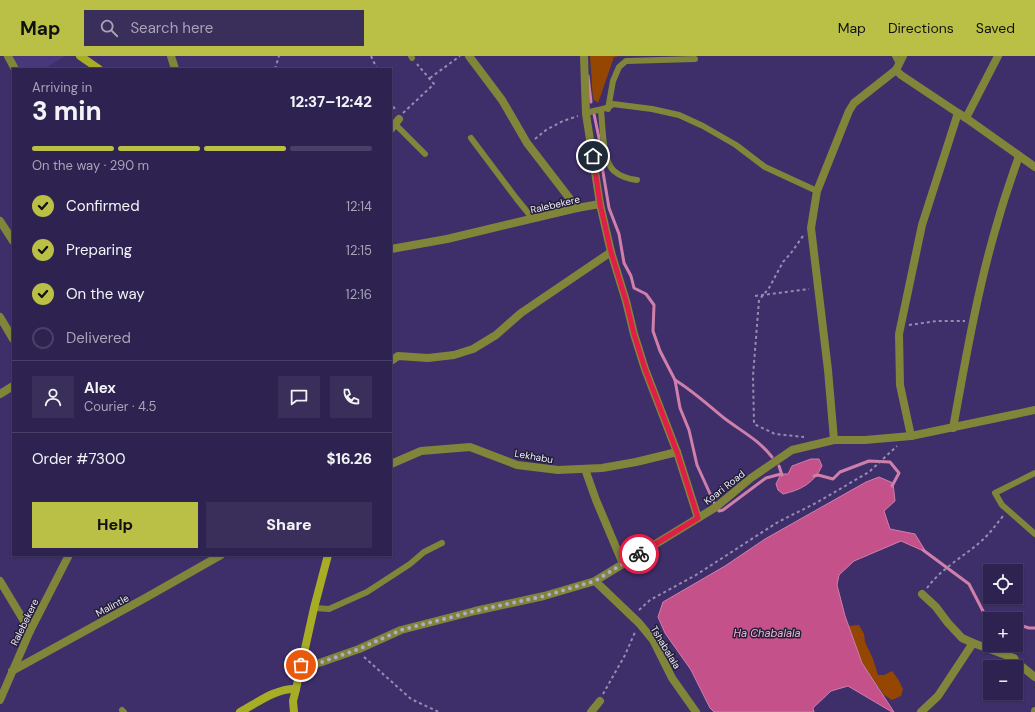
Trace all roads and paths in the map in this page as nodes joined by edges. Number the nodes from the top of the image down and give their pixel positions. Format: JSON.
{"nodes":[{"id":1,"x":8,"y":56,"type":"edge"},
{"id":2,"x":80,"y":56,"type":"edge"},
{"id":3,"x":171,"y":56,"type":"edge"},
{"id":4,"x":279,"y":56,"type":"edge"},
{"id":5,"x":371,"y":56,"type":"edge"},
{"id":6,"x":460,"y":56,"type":"edge"},
{"id":7,"x":469,"y":56,"type":"edge"},
{"id":8,"x":584,"y":56,"type":"edge"},
{"id":9,"x":894,"y":56,"type":"edge"},
{"id":10,"x":903,"y":56,"type":"edge"},
{"id":11,"x":998,"y":56,"type":"edge"},
{"id":12,"x":412,"y":57,"type":"edge"},
{"id":13,"x":695,"y":59,"type":"dead end"},
{"id":14,"x":898,"y":67,"type":"junction"},
{"id":15,"x":14,"y":68,"type":"edge"},
{"id":16,"x":98,"y":68,"type":"edge"},
{"id":17,"x":175,"y":68,"type":"edge"},
{"id":18,"x":275,"y":68,"type":"edge"},
{"id":19,"x":377,"y":68,"type":"edge"},
{"id":20,"x":430,"y":78,"type":"junction"},
{"id":21,"x":392,"y":107,"type":"edge"},
{"id":22,"x":608,"y":109,"type":"junction"},
{"id":23,"x":601,"y":110,"type":"junction"},
{"id":24,"x":958,"y":113,"type":"junction"},
{"id":25,"x":586,"y":114,"type":"junction"},
{"id":26,"x":966,"y":118,"type":"junction"},
{"id":27,"x":395,"y":124,"type":"edge"},
{"id":28,"x":471,"y":138,"type":"dead end"},
{"id":29,"x":527,"y":143,"type":"junction"},
{"id":30,"x":425,"y":154,"type":"dead end"},
{"id":31,"x":1019,"y":156,"type":"junction"},
{"id":32,"x":1035,"y":167,"type":"edge"},
{"id":33,"x":637,"y":180,"type":"dead end"},
{"id":34,"x":817,"y":191,"type":"junction"},
{"id":35,"x":600,"y":204,"type":"junction"},
{"id":36,"x":577,"y":208,"type":"junction"},
{"id":37,"x":533,"y":219,"type":"junction"},
{"id":38,"x":0,"y":221,"type":"edge"},
{"id":39,"x":811,"y":228,"type":"junction"},
{"id":40,"x":12,"y":239,"type":"edge"},
{"id":41,"x":392,"y":249,"type":"edge"},
{"id":42,"x":611,"y":252,"type":"junction"},
{"id":43,"x":818,"y":288,"type":"junction"},
{"id":44,"x":762,"y":295,"type":"junction"},
{"id":45,"x":755,"y":296,"type":"dead end"},
{"id":46,"x":0,"y":317,"type":"edge"},
{"id":47,"x":974,"y":320,"type":"junction"},
{"id":48,"x":900,"y":327,"type":"junction"},
{"id":49,"x":12,"y":337,"type":"edge"},
{"id":50,"x":392,"y":360,"type":"edge"},
{"id":51,"x":12,"y":387,"type":"edge"},
{"id":52,"x":0,"y":394,"type":"edge"},
{"id":53,"x":1035,"y":410,"type":"edge"},
{"id":54,"x":953,"y":428,"type":"junction"},
{"id":55,"x":911,"y":436,"type":"junction"},
{"id":56,"x":899,"y":437,"type":"junction"},
{"id":57,"x":834,"y":440,"type":"junction"},
{"id":58,"x":810,"y":446,"type":"junction"},
{"id":59,"x":677,"y":452,"type":"junction"},
{"id":60,"x":392,"y":464,"type":"edge"},
{"id":61,"x":585,"y":469,"type":"junction"},
{"id":62,"x":1035,"y":473,"type":"edge"},
{"id":63,"x":1007,"y":510,"type":"junction"},
{"id":64,"x":698,"y":518,"type":"junction"},
{"id":65,"x":1035,"y":534,"type":"edge"},
{"id":66,"x":442,"y":543,"type":"dead end"},
{"id":67,"x":68,"y":556,"type":"edge"},
{"id":68,"x":219,"y":556,"type":"edge"},
{"id":69,"x":328,"y":556,"type":"edge"},
{"id":70,"x":623,"y":564,"type":"junction"},
{"id":71,"x":0,"y":581,"type":"edge"},
{"id":72,"x":595,"y":581,"type":"junction"},
{"id":73,"x":922,"y":594,"type":"joint"},
{"id":74,"x":314,"y":608,"type":"junction"},
{"id":75,"x":632,"y":616,"type":"junction"},
{"id":76,"x":639,"y":623,"type":"junction"},
{"id":77,"x":30,"y":631,"type":"junction"},
{"id":78,"x":973,"y":643,"type":"junction"},
{"id":79,"x":359,"y":649,"type":"junction"},
{"id":80,"x":301,"y":665,"type":"junction"},
{"id":81,"x":12,"y":670,"type":"junction"},
{"id":82,"x":1035,"y":677,"type":"edge"},
{"id":83,"x":296,"y":689,"type":"junction"},
{"id":84,"x":0,"y":700,"type":"edge"},
{"id":85,"x":600,"y":701,"type":"joint"},
{"id":86,"x":240,"y":712,"type":"edge"},
{"id":87,"x":294,"y":712,"type":"edge"},
{"id":88,"x":439,"y":712,"type":"edge"},
{"id":89,"x":591,"y":712,"type":"edge"},
{"id":90,"x":696,"y":712,"type":"edge"},
{"id":91,"x":921,"y":712,"type":"edge"}],
"edges":[{"from":1,"to":15,"type":"street"},
{"from":2,"to":16,"type":"street"},
{"from":3,"to":17,"type":"street"},
{"from":4,"to":18,"type":"path"},
{"from":5,"to":19,"type":"path"},
{"from":6,"to":20,"type":"path"},
{"from":7,"to":29,"type":"street"},
{"from":8,"to":25,"type":"street"},
{"from":9,"to":14,"type":"lane"},
{"from":10,"to":14,"type":"street"},
{"from":11,"to":26,"type":"street"},
{"from":12,"to":20,"type":"path"},
{"from":13,"to":22,"type":"lane"},
{"from":14,"to":24,"type":"street"},
{"from":14,"to":34,"type":"street"},
{"from":20,"to":27,"type":"path"},
{"from":21,"to":27,"type":"path"},
{"from":22,"to":23,"type":"lane"},
{"from":22,"to":34,"type":"lane"},
{"from":23,"to":25,"type":"lane"},
{"from":23,"to":33,"type":"lane"},
{"from":24,"to":26,"type":"street"},
{"from":24,"to":48,"type":"street"},
{"from":25,"to":29,"type":"path"},
{"from":25,"to":35,"type":"street"},
{"from":26,"to":31,"type":"street"},
{"from":27,"to":30,"type":"lane"},
{"from":28,"to":37,"type":"lane"},
{"from":29,"to":36,"type":"street"},
{"from":31,"to":32,"type":"street"},
{"from":31,"to":47,"type":"street"},
{"from":34,"to":39,"type":"street"},
{"from":35,"to":36,"type":"street","name":"Ralebekere"},
{"from":35,"to":42,"type":"street"},
{"from":36,"to":37,"type":"street","name":"Ralebekere"},
{"from":37,"to":41,"type":"street","name":"Ralebekere"},
{"from":38,"to":40,"type":"street"},
{"from":39,"to":43,"type":"street"},
{"from":39,"to":44,"type":"path"},
{"from":42,"to":50,"type":"street"},
{"from":42,"to":59,"type":"street"},
{"from":43,"to":44,"type":"path"},
{"from":43,"to":57,"type":"street"},
{"from":44,"to":45,"type":"path"},
{"from":44,"to":58,"type":"path"},
{"from":46,"to":49,"type":"street"},
{"from":47,"to":48,"type":"path"},
{"from":47,"to":54,"type":"street"},
{"from":48,"to":55,"type":"street"},
{"from":51,"to":52,"type":"street"},
{"from":53,"to":54,"type":"street","name":"Koari Road"},
{"from":54,"to":55,"type":"street","name":"Koari Road"},
{"from":55,"to":56,"type":"street","name":"Koari Road"},
{"from":56,"to":57,"type":"street","name":"Koari Road"},
{"from":56,"to":75,"type":"path"},
{"from":57,"to":58,"type":"street","name":"Koari Road"},
{"from":58,"to":64,"type":"street","name":"Koari Road"},
{"from":59,"to":61,"type":"street","name":"Lekhabu"},
{"from":59,"to":64,"type":"street"},
{"from":60,"to":61,"type":"street","name":"Lekhabu"},
{"from":61,"to":70,"type":"street"},
{"from":62,"to":63,"type":"lane"},
{"from":63,"to":65,"type":"lane"},
{"from":63,"to":73,"type":"path"},
{"from":64,"to":70,"type":"street","name":"Koari Road"},
{"from":66,"to":74,"type":"lane"},
{"from":67,"to":77,"type":"street","name":"Ralebekere"},
{"from":68,"to":81,"type":"street","name":"Malintle"},
{"from":69,"to":74,"type":"street"},
{"from":70,"to":72,"type":"street","name":"Koari Road"},
{"from":71,"to":77,"type":"street"},
{"from":72,"to":75,"type":"street","name":"Tshabalala"},
{"from":72,"to":79,"type":"street","name":"Koari Road"},
{"from":73,"to":78,"type":"street"},
{"from":74,"to":80,"type":"street"},
{"from":75,"to":76,"type":"street","name":"Tshabalala"},
{"from":76,"to":85,"type":"path"},
{"from":76,"to":90,"type":"street","name":"Tshabalala"},
{"from":77,"to":81,"type":"street","name":"Ralebekere"},
{"from":78,"to":82,"type":"street"},
{"from":78,"to":91,"type":"street"},
{"from":79,"to":80,"type":"street","name":"Koari Road"},
{"from":79,"to":88,"type":"path"},
{"from":80,"to":83,"type":"street"},
{"from":81,"to":84,"type":"street","name":"Ralebekere"},
{"from":83,"to":86,"type":"street"},
{"from":83,"to":87,"type":"street"},
{"from":85,"to":89,"type":"street"}]}
